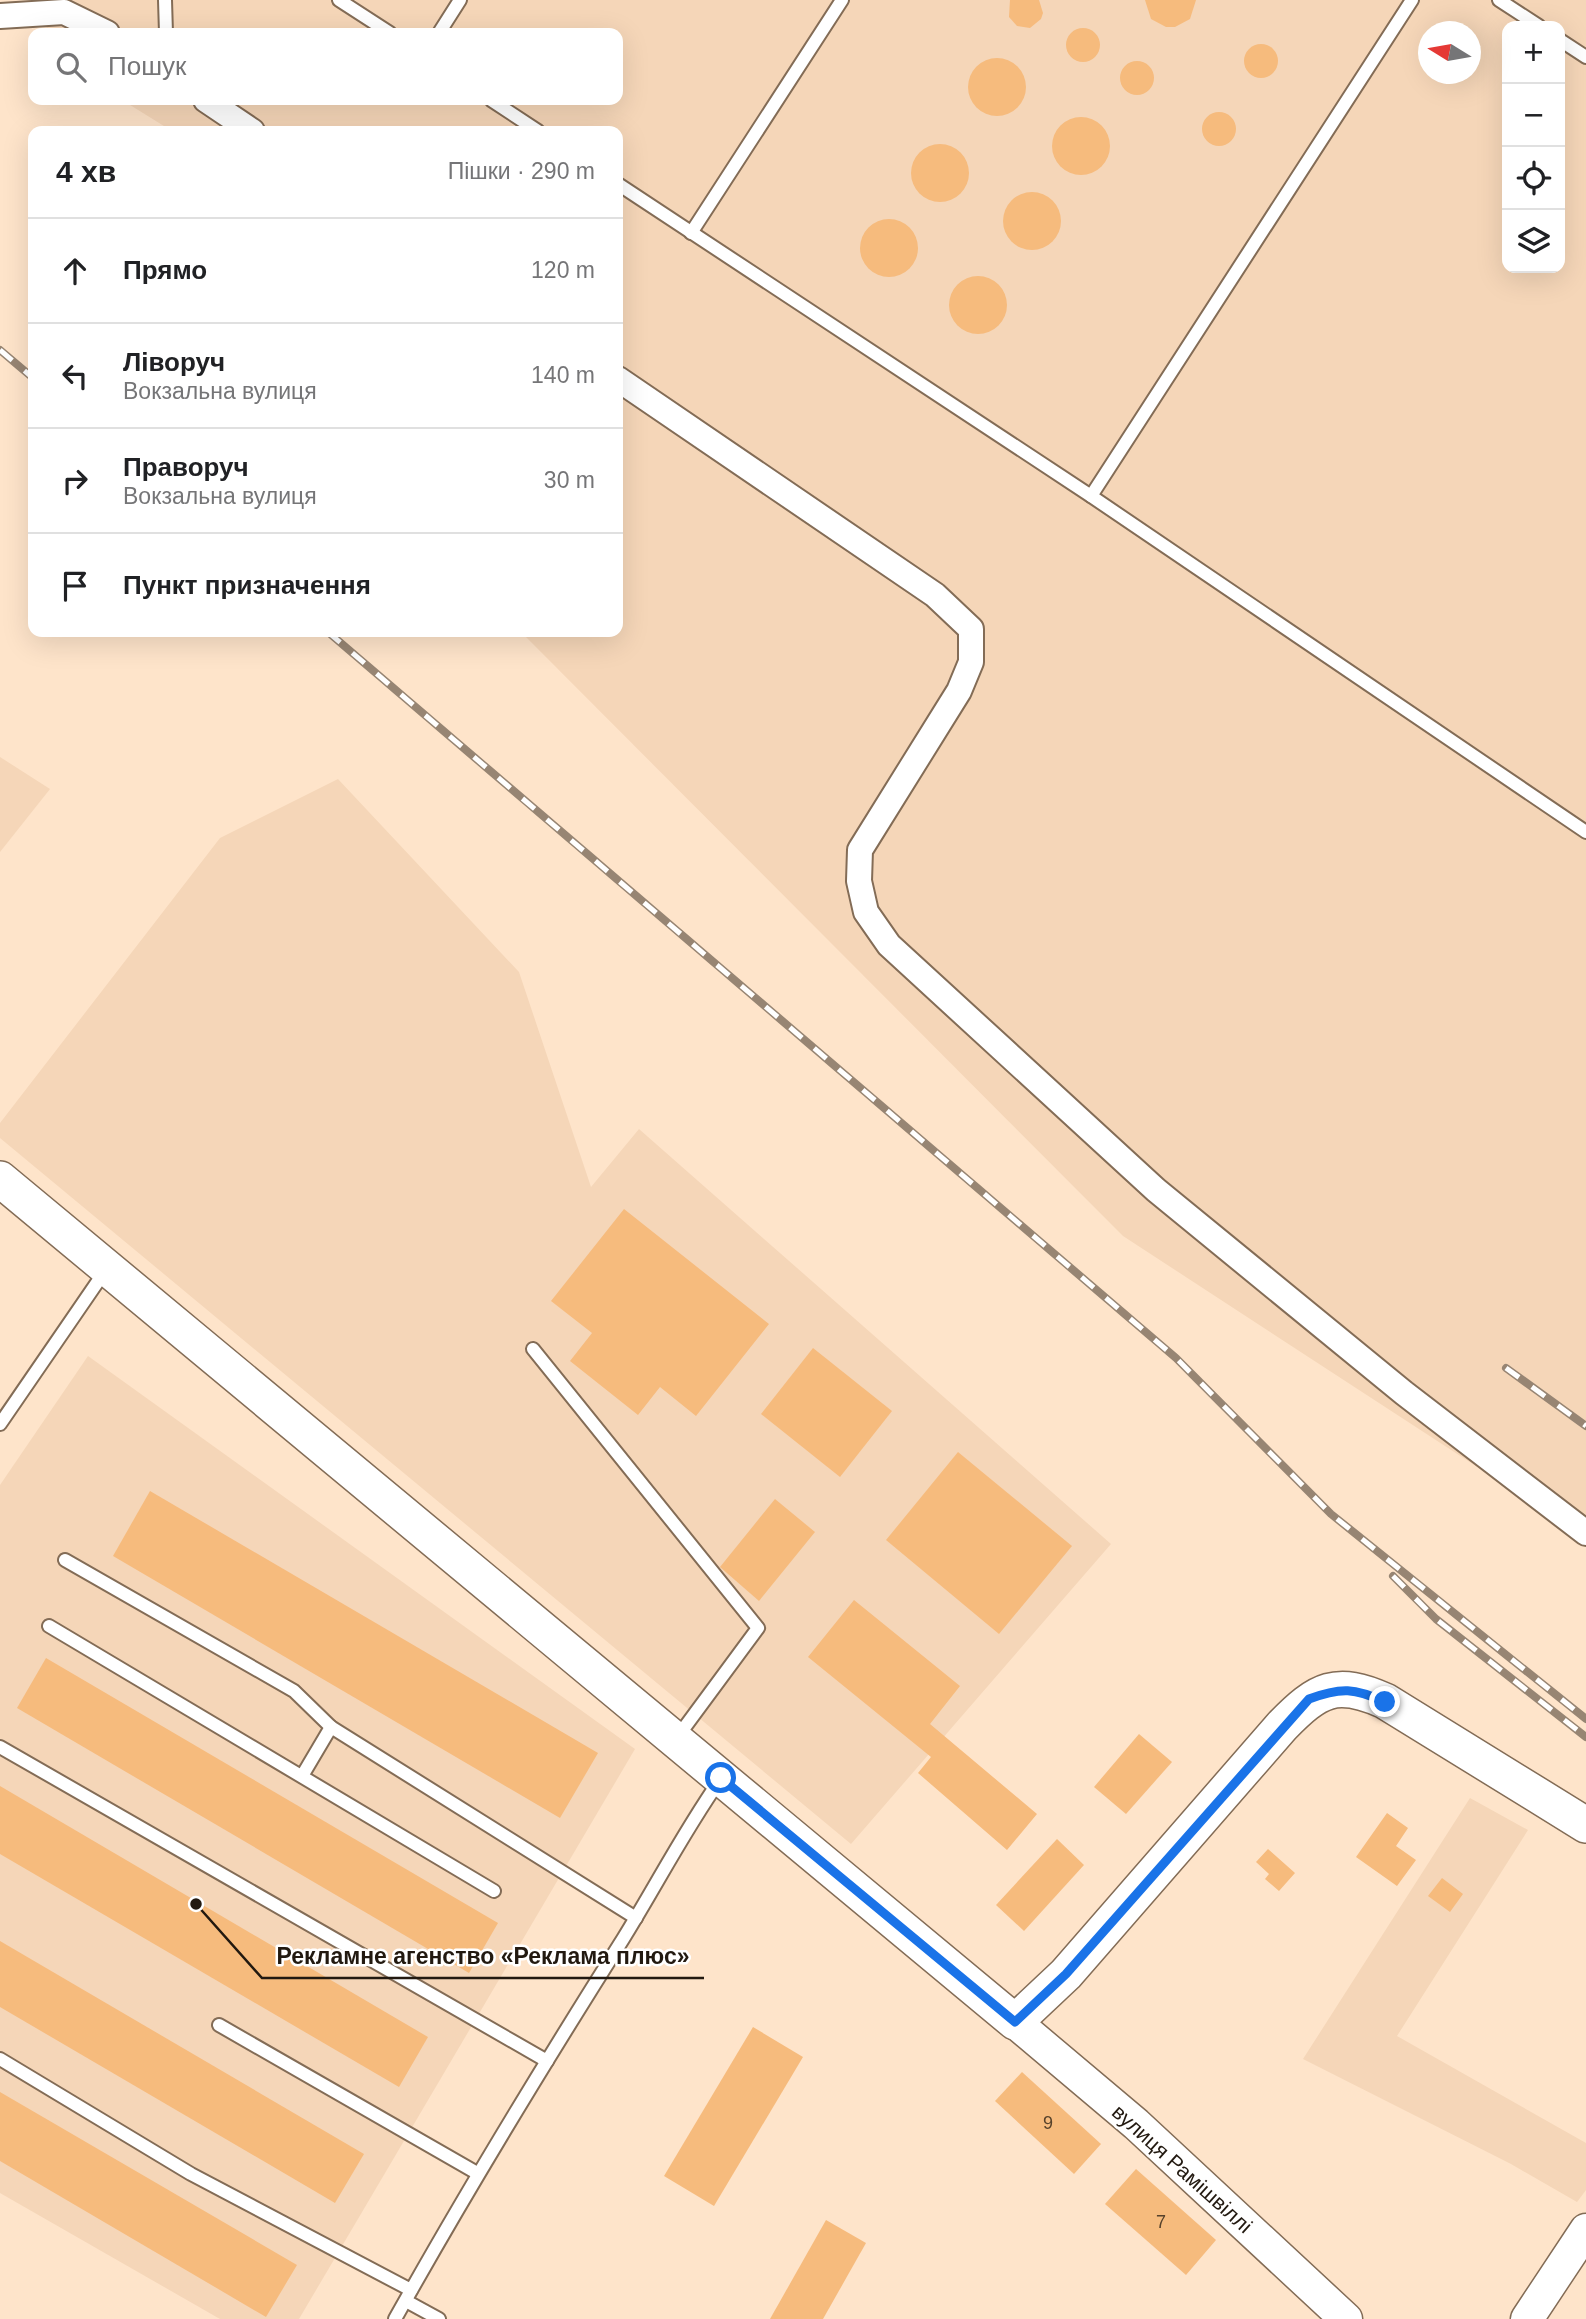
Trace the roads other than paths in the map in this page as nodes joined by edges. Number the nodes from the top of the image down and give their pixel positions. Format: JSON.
{"nodes":[{"id":1,"x":165,"y":0,"type":"edge"},
{"id":2,"x":339,"y":0,"type":"edge"},
{"id":3,"x":460,"y":0,"type":"edge"},
{"id":4,"x":842,"y":0,"type":"edge"},
{"id":5,"x":1412,"y":0,"type":"edge"},
{"id":6,"x":1499,"y":0,"type":"edge"},
{"id":7,"x":0,"y":16,"type":"edge"},
{"id":8,"x":1531,"y":21,"type":"edge"},
{"id":9,"x":97,"y":28,"type":"edge"},
{"id":10,"x":166,"y":28,"type":"edge"},
{"id":11,"x":382,"y":28,"type":"edge"},
{"id":12,"x":442,"y":28,"type":"edge"},
{"id":13,"x":1565,"y":43,"type":"edge"},
{"id":14,"x":1586,"y":57,"type":"edge"},
{"id":15,"x":213,"y":105,"type":"edge"},
{"id":16,"x":499,"y":105,"type":"edge"},
{"id":17,"x":245,"y":126,"type":"edge"},
{"id":18,"x":530,"y":126,"type":"edge"},
{"id":19,"x":623,"y":187,"type":"edge"},
{"id":20,"x":691,"y":233,"type":"junction"},
{"id":21,"x":623,"y":382,"type":"edge"},
{"id":22,"x":1091,"y":496,"type":"junction"},
{"id":23,"x":1586,"y":832,"type":"edge"},
{"id":24,"x":0,"y":1179,"type":"edge"},
{"id":25,"x":107,"y":1268,"type":"junction"},
{"id":26,"x":533,"y":1349,"type":"dead end"},
{"id":27,"x":0,"y":1424,"type":"edge"},
{"id":28,"x":1586,"y":1533,"type":"edge"},
{"id":29,"x":65,"y":1560,"type":"dead end"},
{"id":30,"x":49,"y":1626,"type":"dead end"},
{"id":31,"x":331,"y":1727,"type":"junction"},
{"id":32,"x":675,"y":1740,"type":"junction"},
{"id":33,"x":0,"y":1746,"type":"edge"},
{"id":34,"x":302,"y":1776,"type":"junction"},
{"id":35,"x":721,"y":1778,"type":"junction"},
{"id":36,"x":1586,"y":1825,"type":"edge"},
{"id":37,"x":494,"y":1891,"type":"dead end"},
{"id":38,"x":636,"y":1918,"type":"junction"},
{"id":39,"x":1015,"y":2022,"type":"junction"},
{"id":40,"x":219,"y":2025,"type":"dead end"},
{"id":41,"x":0,"y":2059,"type":"edge"},
{"id":42,"x":547,"y":2061,"type":"junction"},
{"id":43,"x":477,"y":2173,"type":"junction"},
{"id":44,"x":1586,"y":2230,"type":"edge"},
{"id":45,"x":408,"y":2295,"type":"junction"},
{"id":46,"x":396,"y":2319,"type":"edge"},
{"id":47,"x":439,"y":2319,"type":"edge"},
{"id":48,"x":1346,"y":2319,"type":"edge"},
{"id":49,"x":1527,"y":2319,"type":"edge"}],
"edges":[{"from":1,"to":10,"type":"lane"},
{"from":2,"to":11,"type":"lane"},
{"from":3,"to":12,"type":"lane"},
{"from":4,"to":20,"type":"lane"},
{"from":5,"to":22,"type":"lane"},
{"from":6,"to":8,"type":"lane"},
{"from":7,"to":9,"type":"street"},
{"from":13,"to":14,"type":"lane"},
{"from":15,"to":17,"type":"street"},
{"from":16,"to":18,"type":"lane"},
{"from":19,"to":20,"type":"lane"},
{"from":20,"to":22,"type":"lane"},
{"from":21,"to":28,"type":"street"},
{"from":22,"to":23,"type":"lane"},
{"from":24,"to":25,"type":"main road"},
{"from":25,"to":27,"type":"lane"},
{"from":25,"to":32,"type":"main road"},
{"from":26,"to":32,"type":"lane"},
{"from":29,"to":31,"type":"lane"},
{"from":30,"to":34,"type":"lane"},
{"from":31,"to":34,"type":"lane"},
{"from":31,"to":38,"type":"lane"},
{"from":32,"to":35,"type":"main road"},
{"from":33,"to":42,"type":"lane"},
{"from":34,"to":37,"type":"lane"},
{"from":35,"to":38,"type":"lane"},
{"from":35,"to":39,"type":"main road"},
{"from":36,"to":39,"type":"main road"},
{"from":38,"to":42,"type":"lane"},
{"from":39,"to":48,"type":"street","name":"вулиця Рамішвіллі"},
{"from":40,"to":43,"type":"lane"},
{"from":41,"to":45,"type":"lane"},
{"from":42,"to":43,"type":"lane"},
{"from":43,"to":45,"type":"lane"},
{"from":44,"to":49,"type":"street"},
{"from":45,"to":46,"type":"lane"},
{"from":45,"to":47,"type":"lane"}]}
